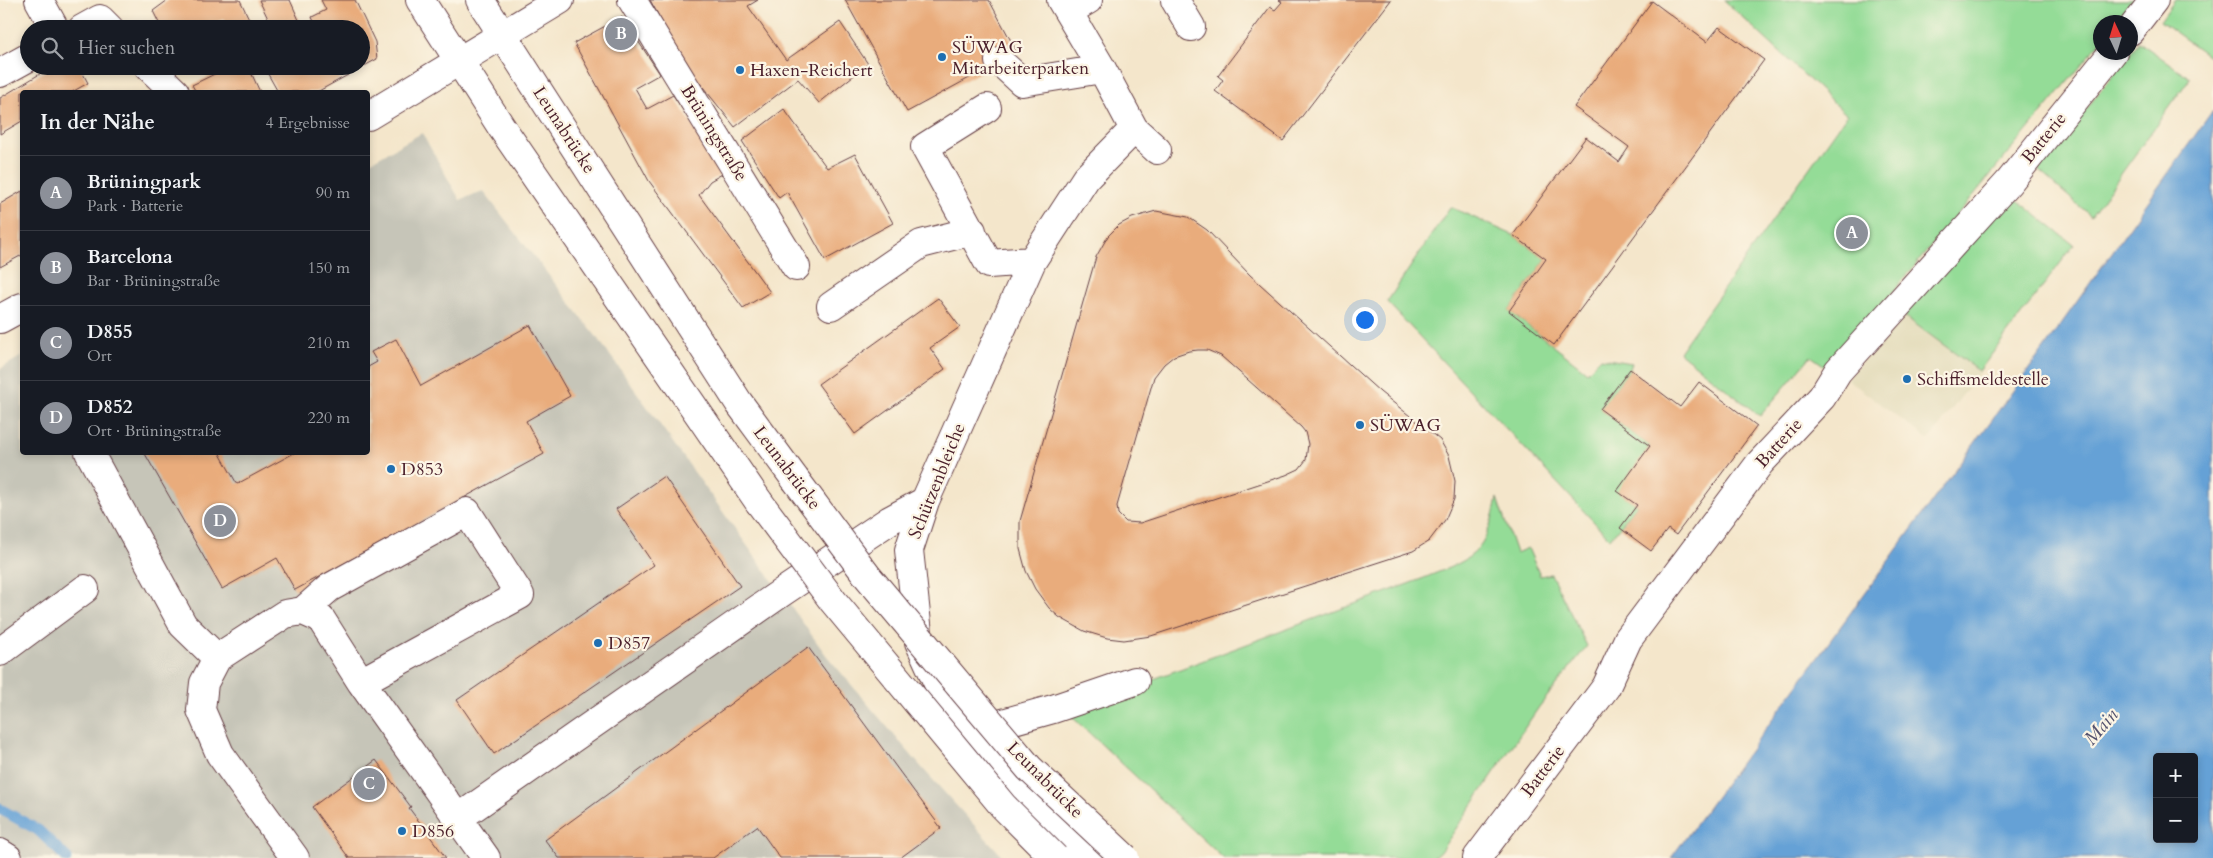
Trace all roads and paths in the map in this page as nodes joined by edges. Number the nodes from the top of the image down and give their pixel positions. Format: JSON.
{"nodes":[{"id":1,"x":38,"y":0,"type":"edge"},
{"id":2,"x":420,"y":0,"type":"edge"},
{"id":3,"x":480,"y":0,"type":"edge"},
{"id":4,"x":560,"y":0,"type":"edge"},
{"id":5,"x":632,"y":0,"type":"edge"},
{"id":6,"x":1175,"y":0,"type":"edge"},
{"id":7,"x":2154,"y":0,"type":"edge"},
{"id":8,"x":1072,"y":4,"type":"edge"},
{"id":9,"x":49,"y":20,"type":"edge"},
{"id":10,"x":2138,"y":21,"type":"edge"},
{"id":11,"x":1191,"y":27,"type":"dead end"},
{"id":12,"x":503,"y":35,"type":"junction"},
{"id":13,"x":2107,"y":60,"type":"edge"},
{"id":14,"x":999,"y":61,"type":"dead end"},
{"id":15,"x":20,"y":62,"type":"edge"},
{"id":16,"x":460,"y":62,"type":"junction"},
{"id":17,"x":1102,"y":69,"type":"junction"},
{"id":18,"x":0,"y":72,"type":"edge"},
{"id":19,"x":157,"y":75,"type":"edge"},
{"id":20,"x":173,"y":90,"type":"edge"},
{"id":21,"x":987,"y":108,"type":"dead end"},
{"id":22,"x":370,"y":115,"type":"edge"},
{"id":23,"x":1134,"y":129,"type":"junction"},
{"id":24,"x":1157,"y":150,"type":"dead end"},
{"id":25,"x":972,"y":231,"type":"junction"},
{"id":26,"x":1032,"y":261,"type":"junction"},
{"id":27,"x":796,"y":266,"type":"dead end"},
{"id":28,"x":831,"y":306,"type":"dead end"},
{"id":29,"x":91,"y":455,"type":"edge"},
{"id":30,"x":924,"y":501,"type":"junction"},
{"id":31,"x":86,"y":589,"type":"dead end"},
{"id":32,"x":303,"y":611,"type":"junction"},
{"id":33,"x":0,"y":652,"type":"edge"},
{"id":34,"x":217,"y":658,"type":"junction"},
{"id":35,"x":361,"y":682,"type":"junction"},
{"id":36,"x":1135,"y":682,"type":"dead end"},
{"id":37,"x":965,"y":734,"type":"junction"},
{"id":38,"x":457,"y":819,"type":"junction"},
{"id":39,"x":1057,"y":846,"type":"edge"},
{"id":40,"x":0,"y":853,"type":"edge"},
{"id":41,"x":8,"y":858,"type":"edge"},
{"id":42,"x":295,"y":858,"type":"edge"},
{"id":43,"x":486,"y":858,"type":"edge"},
{"id":44,"x":1088,"y":858,"type":"edge"},
{"id":45,"x":1126,"y":858,"type":"edge"},
{"id":46,"x":1477,"y":858,"type":"edge"}],
"edges":[{"from":1,"to":9,"type":"street"},
{"from":2,"to":16,"type":"street"},
{"from":3,"to":12,"type":"street","name":"Leunabrücke"},
{"from":4,"to":12,"type":"street"},
{"from":5,"to":27,"type":"street","name":"Brüningstraße"},
{"from":6,"to":11,"type":"street"},
{"from":7,"to":10,"type":"street"},
{"from":8,"to":17,"type":"street"},
{"from":12,"to":16,"type":"street"},
{"from":12,"to":45,"type":"street","name":"Leunabrücke","bridge":true},
{"from":13,"to":46,"type":"street","name":"Batterie"},
{"from":14,"to":17,"type":"street"},
{"from":15,"to":18,"type":"street"},
{"from":16,"to":22,"type":"street"},
{"from":16,"to":39,"type":"street","bridge":true},
{"from":17,"to":23,"type":"street"},
{"from":19,"to":20,"type":"street"},
{"from":21,"to":25,"type":"street"},
{"from":23,"to":24,"type":"street"},
{"from":23,"to":26,"type":"street","name":"Schützenbleiche"},
{"from":25,"to":26,"type":"street"},
{"from":25,"to":28,"type":"street"},
{"from":26,"to":30,"type":"street","name":"Schützenbleiche"},
{"from":29,"to":34,"type":"street"},
{"from":30,"to":37,"type":"street","name":"Schützenbleiche"},
{"from":30,"to":38,"type":"street"},
{"from":31,"to":33,"type":"street"},
{"from":32,"to":34,"type":"street"},
{"from":32,"to":35,"type":"street"},
{"from":32,"to":35,"type":"street"},
{"from":34,"to":42,"type":"street"},
{"from":35,"to":38,"type":"street"},
{"from":36,"to":37,"type":"street"},
{"from":37,"to":39,"type":"street","name":"Schützenbleiche"},
{"from":38,"to":43,"type":"street"},
{"from":39,"to":44,"type":"street"},
{"from":40,"to":41,"type":"street"}]}
